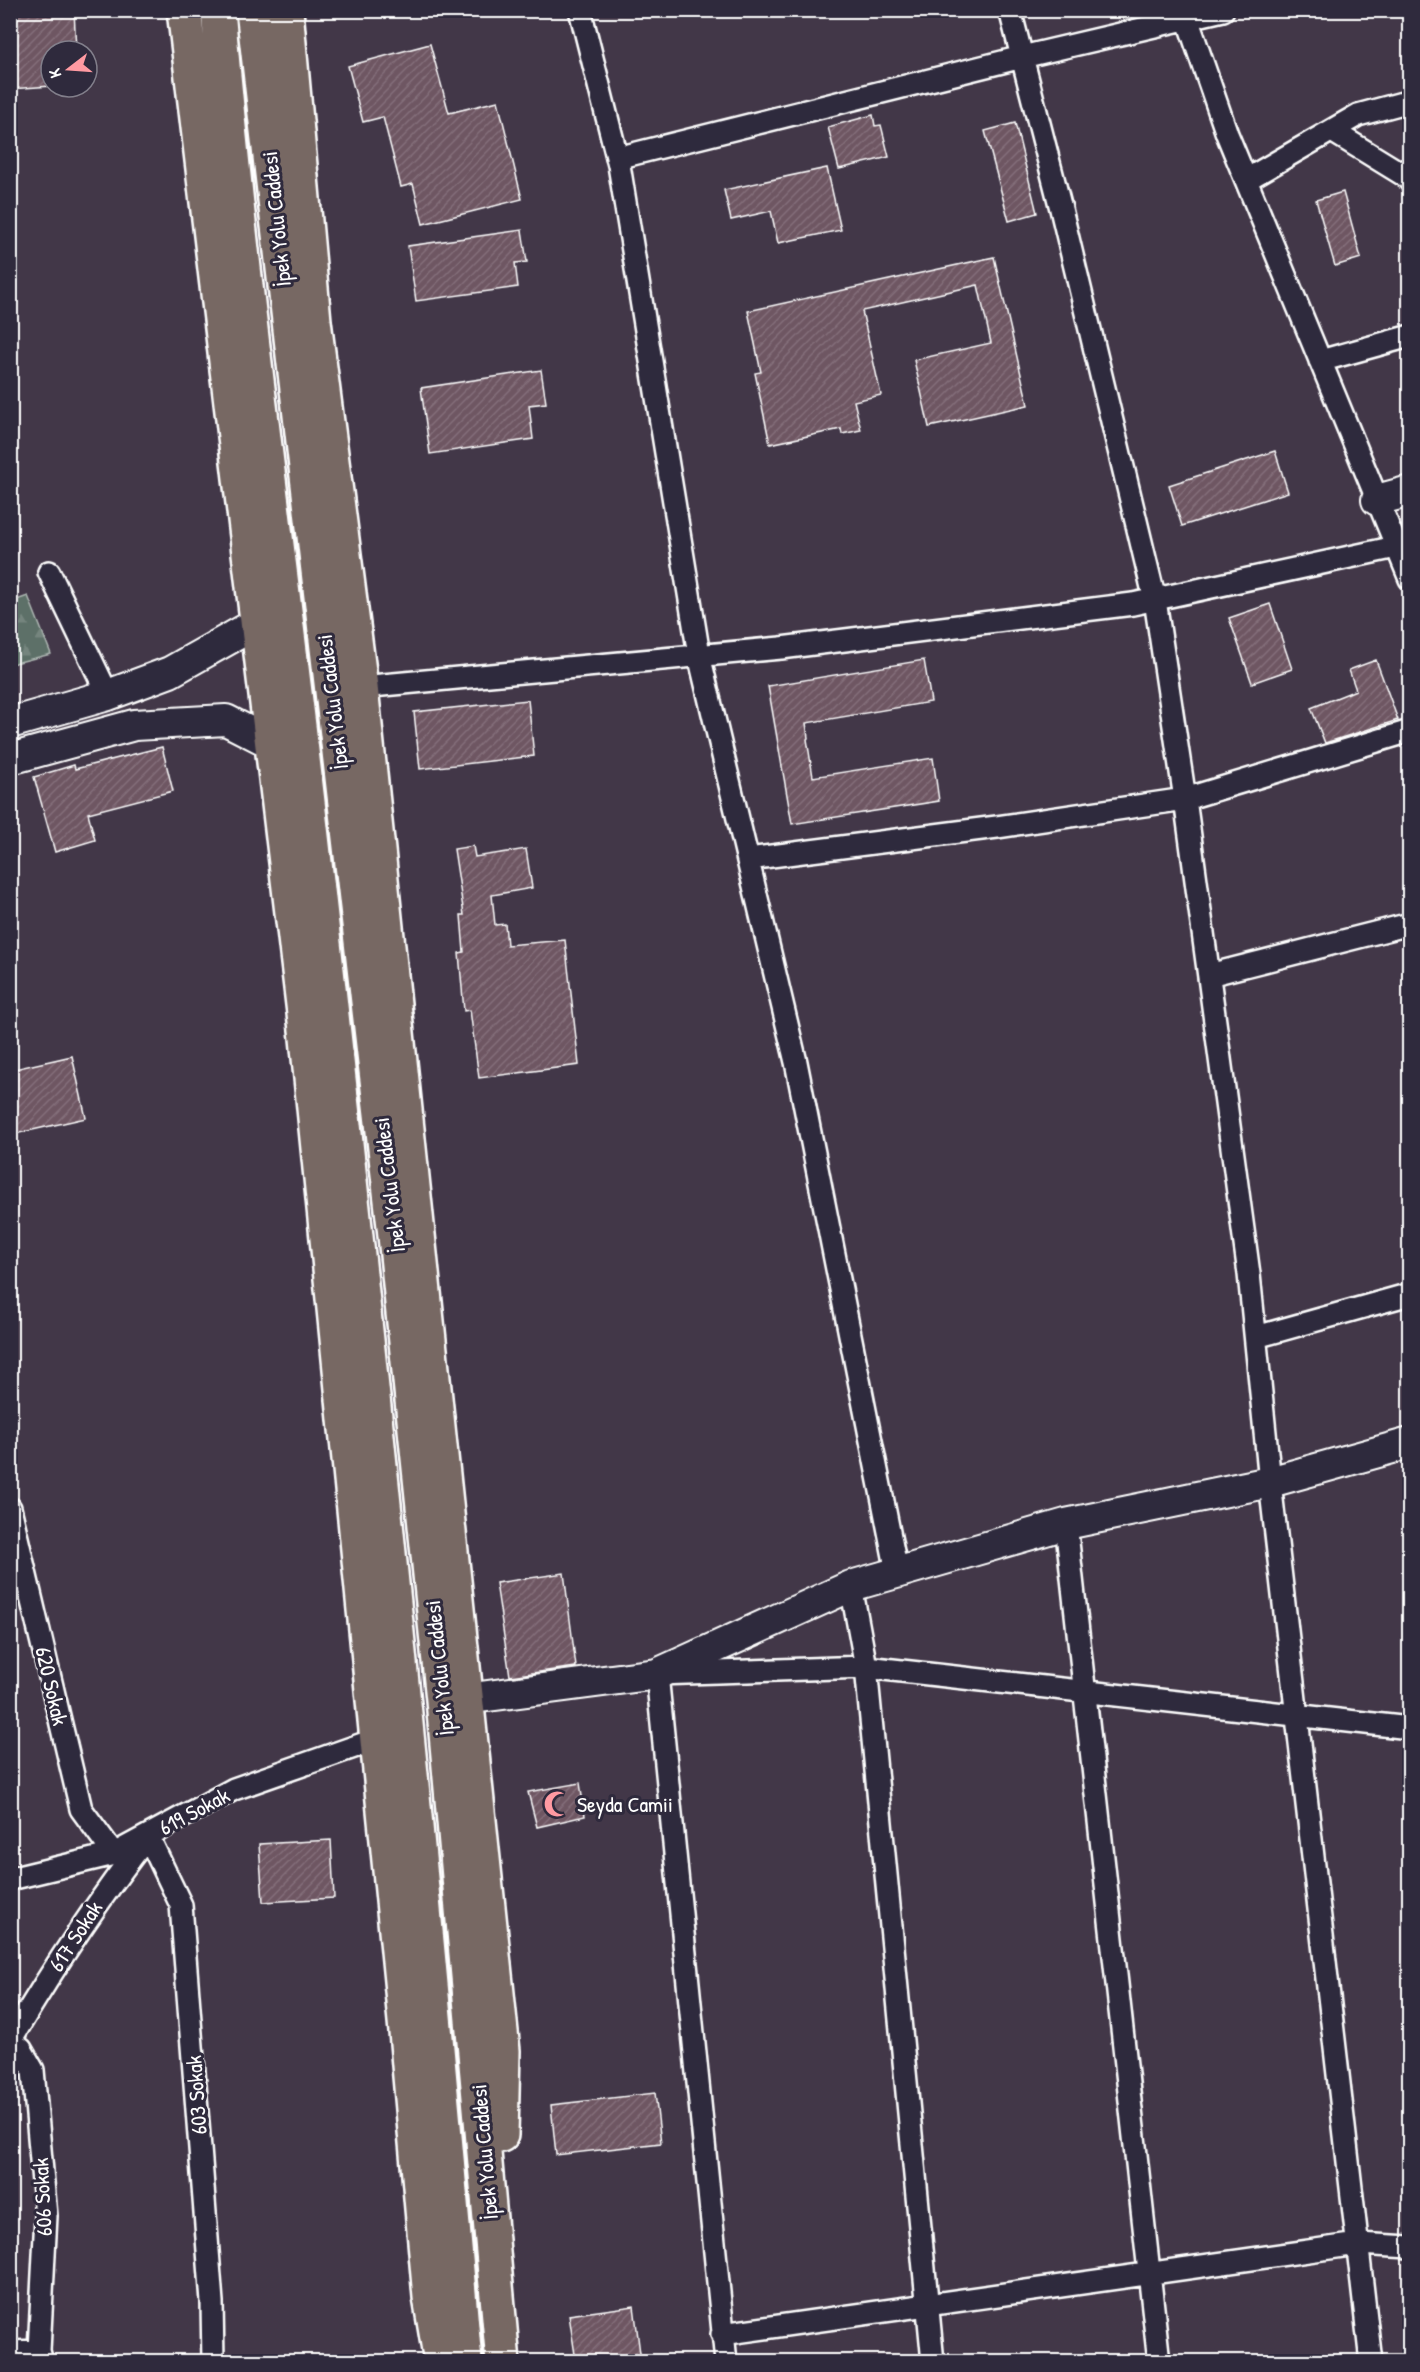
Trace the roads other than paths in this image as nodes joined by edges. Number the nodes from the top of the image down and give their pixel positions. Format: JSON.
{"nodes":[{"id":1,"x":184,"y":10,"type":"edge"},
{"id":2,"x":218,"y":10,"type":"edge"},
{"id":3,"x":253,"y":10,"type":"edge"},
{"id":4,"x":286,"y":10,"type":"edge"},
{"id":5,"x":580,"y":10,"type":"edge"},
{"id":6,"x":1010,"y":10,"type":"edge"},
{"id":7,"x":1223,"y":10,"type":"edge"},
{"id":8,"x":1187,"y":18,"type":"junction"},
{"id":9,"x":1022,"y":57,"type":"junction"},
{"id":10,"x":1410,"y":101,"type":"edge"},
{"id":11,"x":1332,"y":131,"type":"junction"},
{"id":12,"x":617,"y":158,"type":"junction"},
{"id":13,"x":1246,"y":180,"type":"junction"},
{"id":14,"x":1410,"y":181,"type":"edge"},
{"id":15,"x":1410,"y":336,"type":"edge"},
{"id":16,"x":1320,"y":362,"type":"junction"},
{"id":17,"x":1410,"y":491,"type":"edge"},
{"id":18,"x":1377,"y":500,"type":"junction"},
{"id":19,"x":1396,"y":547,"type":"junction"},
{"id":20,"x":50,"y":572,"type":"dead end"},
{"id":21,"x":1410,"y":579,"type":"edge"},
{"id":22,"x":1155,"y":600,"type":"junction"},
{"id":23,"x":257,"y":623,"type":"junction"},
{"id":24,"x":699,"y":655,"type":"junction"},
{"id":25,"x":361,"y":687,"type":"junction"},
{"id":26,"x":108,"y":695,"type":"junction"},
{"id":27,"x":10,"y":723,"type":"edge"},
{"id":28,"x":1410,"y":731,"type":"edge"},
{"id":29,"x":271,"y":743,"type":"junction"},
{"id":30,"x":10,"y":759,"type":"edge"},
{"id":31,"x":1185,"y":799,"type":"junction"},
{"id":32,"x":747,"y":859,"type":"junction"},
{"id":33,"x":1410,"y":924,"type":"edge"},
{"id":34,"x":1209,"y":975,"type":"junction"},
{"id":35,"x":1410,"y":1294,"type":"edge"},
{"id":36,"x":1256,"y":1337,"type":"junction"},
{"id":37,"x":1410,"y":1443,"type":"edge"},
{"id":38,"x":1270,"y":1482,"type":"junction"},
{"id":39,"x":10,"y":1508,"type":"edge"},
{"id":40,"x":1066,"y":1524,"type":"junction"},
{"id":41,"x":897,"y":1572,"type":"junction"},
{"id":42,"x":851,"y":1586,"type":"junction"},
{"id":43,"x":866,"y":1667,"type":"junction"},
{"id":44,"x":657,"y":1674,"type":"junction"},
{"id":45,"x":1086,"y":1691,"type":"junction"},
{"id":46,"x":465,"y":1698,"type":"junction"},
{"id":47,"x":1297,"y":1714,"type":"junction"},
{"id":48,"x":1410,"y":1728,"type":"edge"},
{"id":49,"x":377,"y":1739,"type":"junction"},
{"id":50,"x":148,"y":1836,"type":"junction"},
{"id":51,"x":114,"y":1854,"type":"junction"},
{"id":52,"x":10,"y":1879,"type":"edge"},
{"id":53,"x":10,"y":2042,"type":"edge"},
{"id":54,"x":1358,"y":2244,"type":"junction"},
{"id":55,"x":1410,"y":2247,"type":"edge"},
{"id":56,"x":1150,"y":2274,"type":"junction"},
{"id":57,"x":496,"y":2280,"type":"junction"},
{"id":58,"x":926,"y":2305,"type":"junction"},
{"id":59,"x":722,"y":2334,"type":"junction"},
{"id":60,"x":10,"y":2352,"type":"edge"},
{"id":61,"x":41,"y":2356,"type":"edge"},
{"id":62,"x":213,"y":2361,"type":"edge"},
{"id":63,"x":441,"y":2361,"type":"edge"},
{"id":64,"x":465,"y":2361,"type":"edge"},
{"id":65,"x":503,"y":2361,"type":"edge"},
{"id":66,"x":726,"y":2361,"type":"edge"},
{"id":67,"x":933,"y":2361,"type":"edge"},
{"id":68,"x":1159,"y":2361,"type":"edge"},
{"id":69,"x":1371,"y":2361,"type":"edge"}],
"edges":[{"from":1,"to":23,"type":"highway"},
{"from":2,"to":64,"type":"highway","name":"İpek Yolu Caddesi"},
{"from":3,"to":57,"type":"highway","name":"İpek Yolu Caddesi"},
{"from":4,"to":25,"type":"highway"},
{"from":5,"to":12,"type":"street"},
{"from":6,"to":9,"type":"street"},
{"from":7,"to":8,"type":"street"},
{"from":8,"to":9,"type":"street"},
{"from":8,"to":13,"type":"street"},
{"from":9,"to":12,"type":"street"},
{"from":9,"to":22,"type":"street"},
{"from":10,"to":11,"type":"street"},
{"from":11,"to":13,"type":"street"},
{"from":11,"to":14,"type":"street"},
{"from":12,"to":24,"type":"street"},
{"from":13,"to":16,"type":"street"},
{"from":15,"to":16,"type":"street"},
{"from":16,"to":18,"type":"street"},
{"from":17,"to":18,"type":"street"},
{"from":18,"to":19,"type":"street"},
{"from":19,"to":21,"type":"street"},
{"from":19,"to":22,"type":"street"},
{"from":20,"to":26,"type":"street"},
{"from":22,"to":24,"type":"street"},
{"from":22,"to":31,"type":"street"},
{"from":23,"to":26,"type":"street"},
{"from":23,"to":29,"type":"highway"},
{"from":24,"to":25,"type":"street"},
{"from":24,"to":32,"type":"street"},
{"from":25,"to":46,"type":"highway"},
{"from":26,"to":27,"type":"street"},
{"from":28,"to":31,"type":"street"},
{"from":29,"to":30,"type":"street"},
{"from":29,"to":49,"type":"highway"},
{"from":31,"to":32,"type":"street"},
{"from":31,"to":34,"type":"street"},
{"from":32,"to":41,"type":"street"},
{"from":33,"to":34,"type":"street"},
{"from":34,"to":36,"type":"street"},
{"from":35,"to":36,"type":"street"},
{"from":36,"to":38,"type":"street"},
{"from":37,"to":38,"type":"street"},
{"from":38,"to":40,"type":"street"},
{"from":38,"to":47,"type":"street"},
{"from":39,"to":51,"type":"street","name":"620 Sokak"},
{"from":40,"to":41,"type":"street"},
{"from":40,"to":45,"type":"street"},
{"from":41,"to":42,"type":"street"},
{"from":42,"to":43,"type":"street"},
{"from":42,"to":44,"type":"street"},
{"from":43,"to":44,"type":"street"},
{"from":43,"to":45,"type":"street"},
{"from":43,"to":58,"type":"street"},
{"from":44,"to":46,"type":"street"},
{"from":44,"to":59,"type":"street"},
{"from":45,"to":47,"type":"street"},
{"from":45,"to":56,"type":"street"},
{"from":46,"to":57,"type":"highway"},
{"from":47,"to":48,"type":"street"},
{"from":47,"to":54,"type":"street"},
{"from":49,"to":50,"type":"street","name":"619 Sokak"},
{"from":49,"to":63,"type":"highway"},
{"from":50,"to":51,"type":"street","name":"619 Sokak"},
{"from":50,"to":53,"type":"street","name":"617 Sokak"},
{"from":50,"to":62,"type":"street","name":"603 Sokak"},
{"from":51,"to":52,"type":"street","name":"619 Sokak"},
{"from":53,"to":61,"type":"street","name":"606 Sokak"},
{"from":54,"to":55,"type":"street"},
{"from":54,"to":56,"type":"street"},
{"from":54,"to":69,"type":"street"},
{"from":56,"to":58,"type":"street"},
{"from":56,"to":68,"type":"street"},
{"from":57,"to":65,"type":"highway","name":"İpek Yolu Caddesi"},
{"from":58,"to":59,"type":"street"},
{"from":58,"to":67,"type":"street"},
{"from":59,"to":66,"type":"street"},
{"from":60,"to":61,"type":"street"}]}
